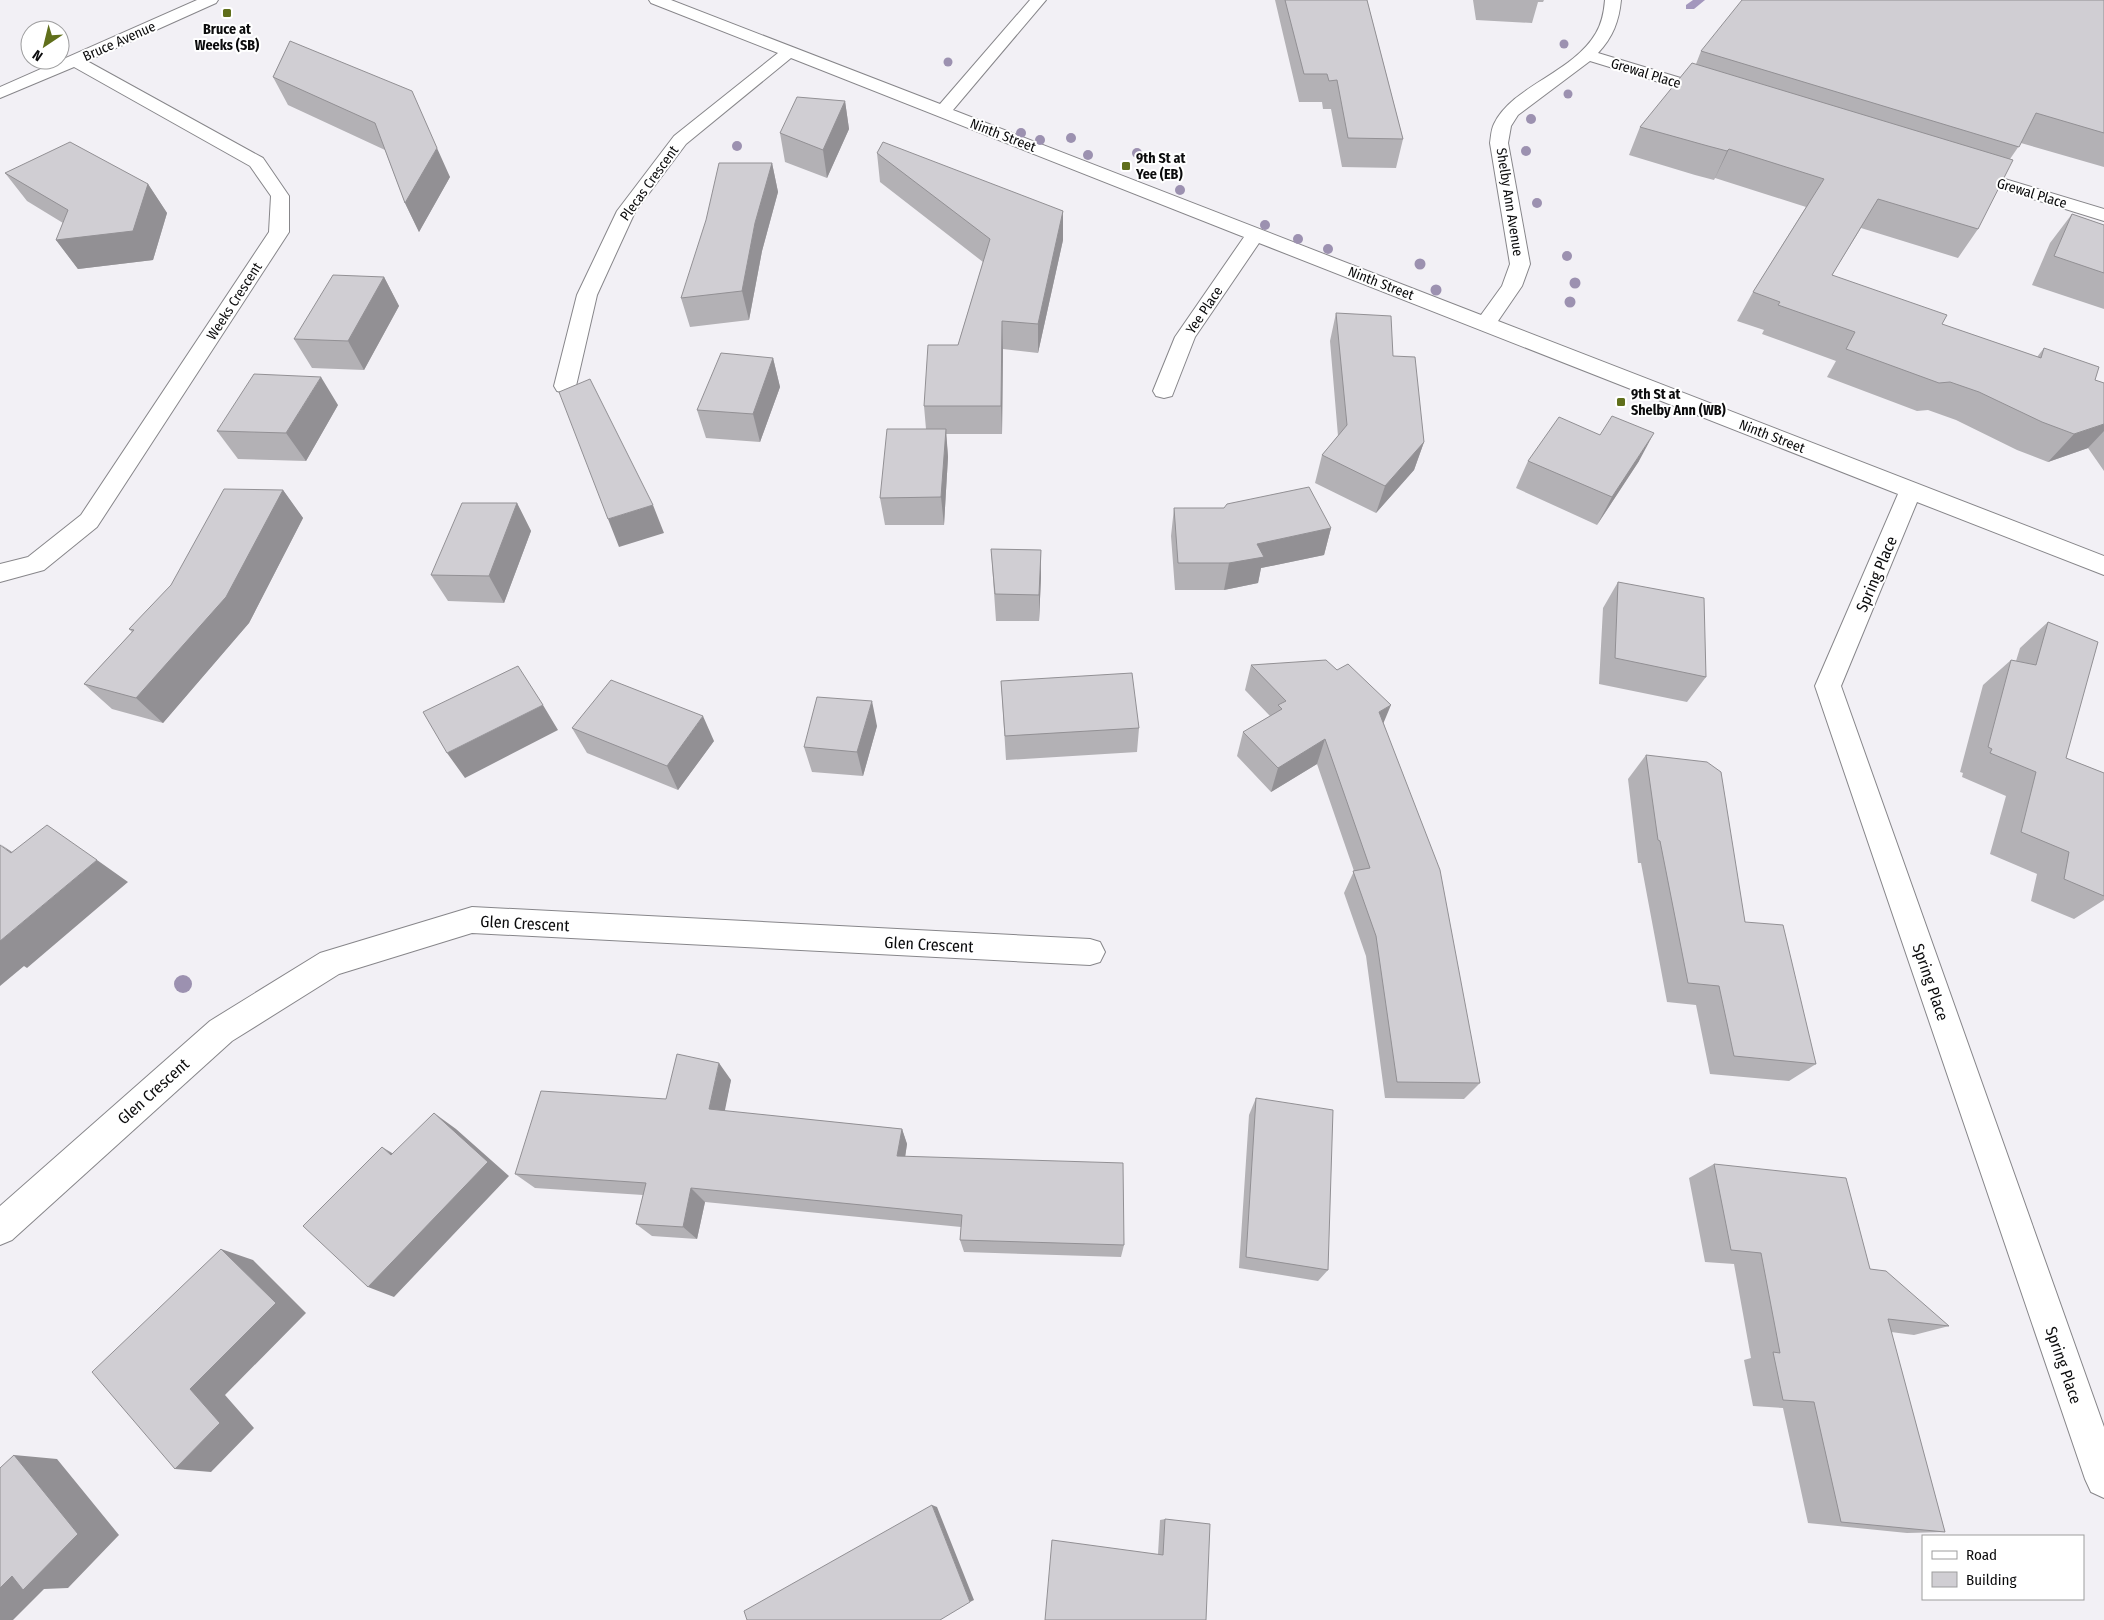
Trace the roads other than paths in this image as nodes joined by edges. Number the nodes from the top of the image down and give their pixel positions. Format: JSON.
{"nodes":[{"id":1,"x":210,"y":0,"type":"edge"},
{"id":2,"x":657,"y":0,"type":"edge"},
{"id":3,"x":1038,"y":0,"type":"edge"},
{"id":4,"x":1613,"y":0,"type":"edge"},
{"id":5,"x":789,"y":52,"type":"junction"},
{"id":6,"x":1588,"y":55,"type":"junction"},
{"id":7,"x":74,"y":60,"type":"junction"},
{"id":8,"x":0,"y":94,"type":"edge"},
{"id":9,"x":1726,"y":98,"type":"edge"},
{"id":10,"x":942,"y":111,"type":"junction"},
{"id":11,"x":1953,"y":168,"type":"edge"},
{"id":12,"x":2104,"y":215,"type":"edge"},
{"id":13,"x":1255,"y":234,"type":"junction"},
{"id":14,"x":1486,"y":324,"type":"junction"},
{"id":15,"x":565,"y":386,"type":"dead end"},
{"id":16,"x":1164,"y":392,"type":"dead end"},
{"id":17,"x":1911,"y":490,"type":"junction"},
{"id":18,"x":2104,"y":566,"type":"edge"},
{"id":19,"x":0,"y":573,"type":"edge"},
{"id":20,"x":1090,"y":952,"type":"dead end"},
{"id":21,"x":0,"y":1228,"type":"edge"},
{"id":22,"x":2104,"y":1479,"type":"edge"}],
"edges":[{"from":1,"to":7,"type":"street","name":"Bruce Avenue"},
{"from":2,"to":5,"type":"street","name":"Ninth Street"},
{"from":3,"to":10,"type":"street"},
{"from":4,"to":6,"type":"street","name":"Shelby Ann Avenue"},
{"from":5,"to":10,"type":"street","name":"Ninth Street"},
{"from":5,"to":15,"type":"street","name":"Plecas Crescent"},
{"from":6,"to":9,"type":"street","name":"Grewal Place"},
{"from":6,"to":14,"type":"street","name":"Shelby Ann Avenue"},
{"from":7,"to":8,"type":"street","name":"Bruce Avenue"},
{"from":7,"to":19,"type":"street","name":"Weeks Crescent"},
{"from":10,"to":13,"type":"street","name":"Ninth Street"},
{"from":11,"to":12,"type":"street","name":"Grewal Place"},
{"from":13,"to":14,"type":"street","name":"Ninth Street"},
{"from":13,"to":16,"type":"street","name":"Yee Place"},
{"from":14,"to":17,"type":"street","name":"Ninth Street"},
{"from":17,"to":18,"type":"street","name":"Ninth Street"},
{"from":17,"to":22,"type":"street","name":"Spring Place"},
{"from":20,"to":21,"type":"street","name":"Glen Crescent"}]}
